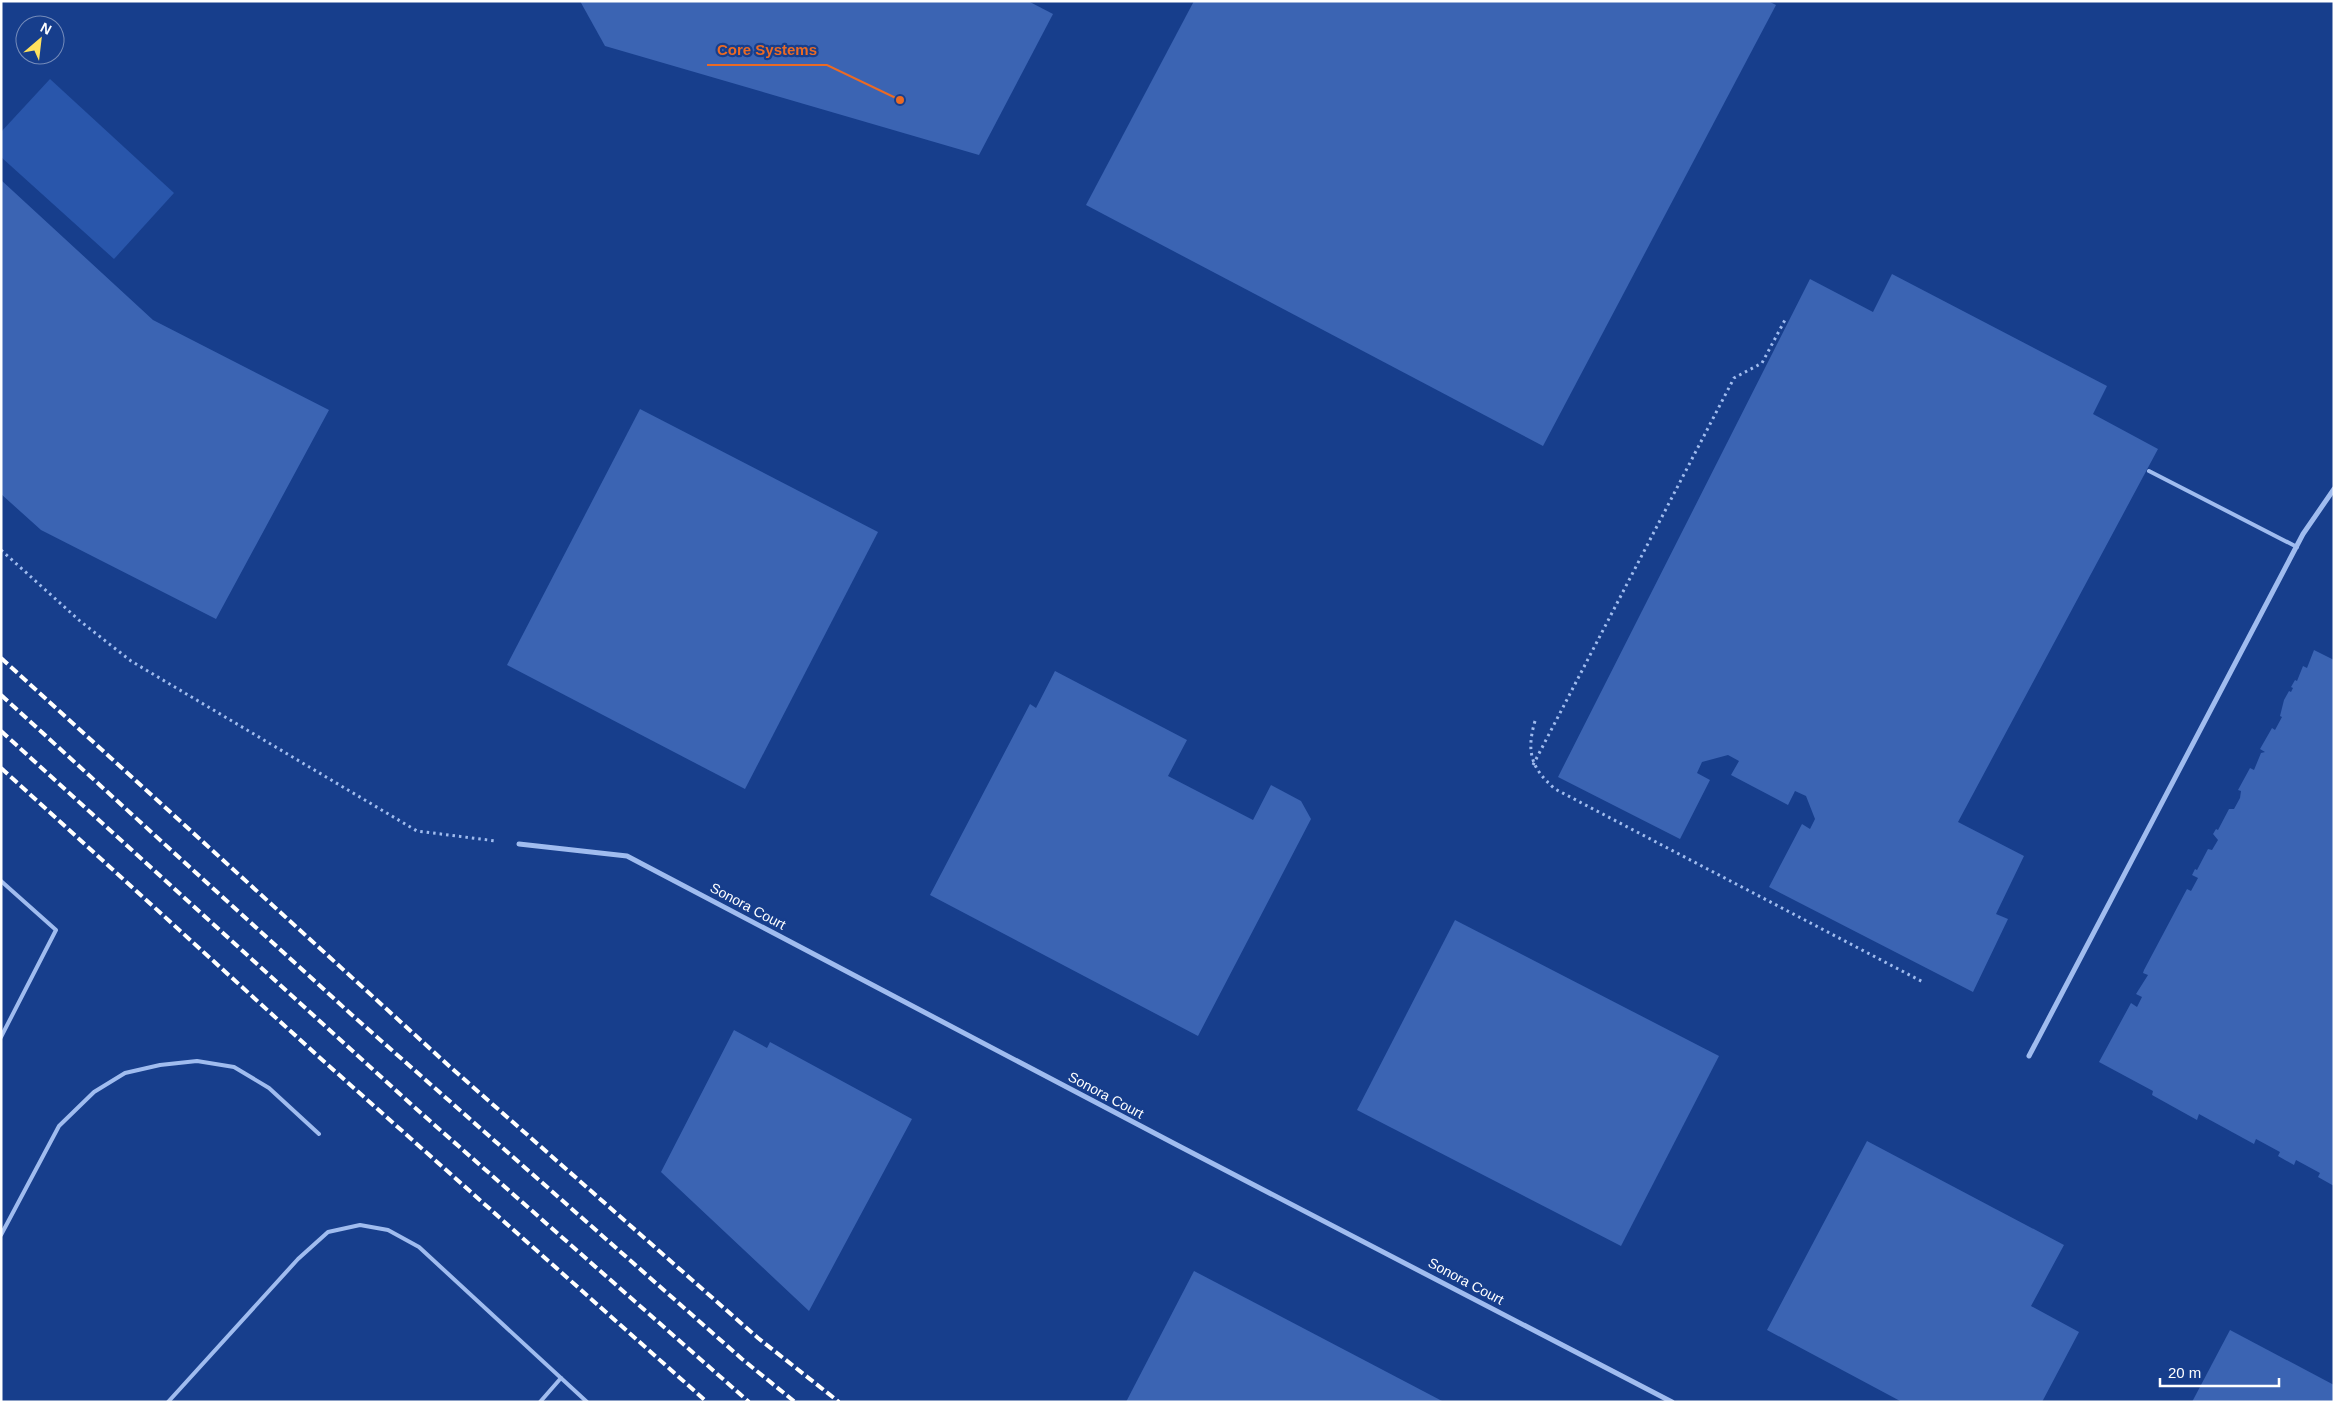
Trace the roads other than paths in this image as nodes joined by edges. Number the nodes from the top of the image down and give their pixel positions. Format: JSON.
{"nodes":[{"id":1,"x":2149,"y":470,"type":"dead end"},
{"id":2,"x":2334,"y":489,"type":"edge"},
{"id":3,"x":2297,"y":547,"type":"junction"},
{"id":4,"x":519,"y":844,"type":"road end"},
{"id":5,"x":1,"y":881,"type":"edge"},
{"id":6,"x":1,"y":1036,"type":"edge"},
{"id":7,"x":2029,"y":1056,"type":"dead end"},
{"id":8,"x":319,"y":1134,"type":"dead end"},
{"id":9,"x":1,"y":1235,"type":"edge"},
{"id":10,"x":561,"y":1378,"type":"junction"},
{"id":11,"x":168,"y":1402,"type":"edge"},
{"id":12,"x":540,"y":1402,"type":"edge"},
{"id":13,"x":587,"y":1402,"type":"edge"},
{"id":14,"x":1672,"y":1402,"type":"edge"}],
"edges":[{"from":1,"to":3,"type":"lane"},
{"from":2,"to":3,"type":"street"},
{"from":3,"to":7,"type":"street"},
{"from":4,"to":14,"type":"street","name":"Sonora Court"},
{"from":5,"to":6,"type":"lane"},
{"from":8,"to":9,"type":"lane"},
{"from":10,"to":11,"type":"lane"},
{"from":10,"to":12,"type":"lane"},
{"from":10,"to":13,"type":"lane"}]}
